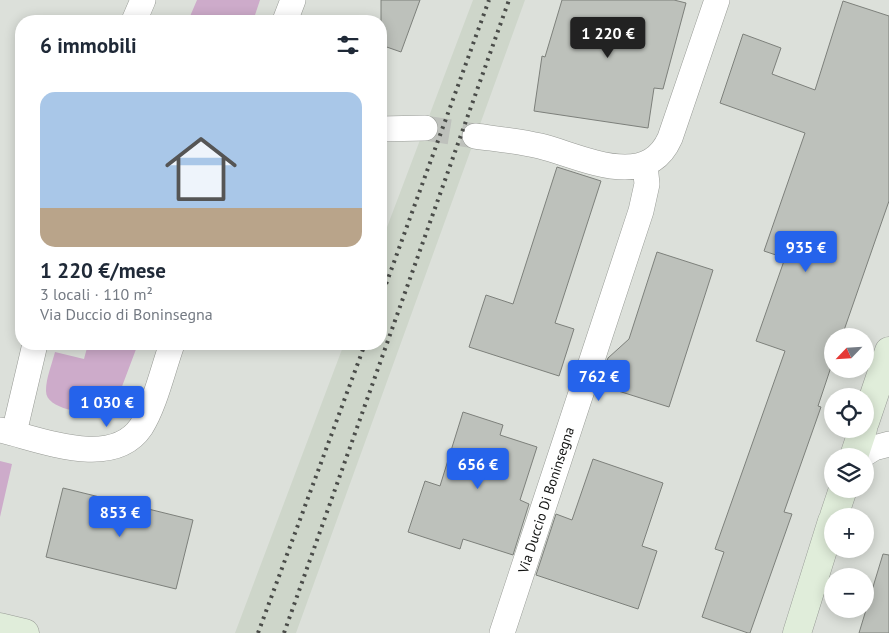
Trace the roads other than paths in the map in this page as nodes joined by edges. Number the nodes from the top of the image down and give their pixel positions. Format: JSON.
{"nodes":[{"id":1,"x":142,"y":0,"type":"edge"},
{"id":2,"x":293,"y":0,"type":"edge"},
{"id":3,"x":717,"y":0,"type":"edge"},
{"id":4,"x":136,"y":15,"type":"edge"},
{"id":5,"x":287,"y":15,"type":"edge"},
{"id":6,"x":425,"y":128,"type":"tunnel mouth"},
{"id":7,"x":387,"y":129,"type":"edge"},
{"id":8,"x":476,"y":136,"type":"tunnel mouth"},
{"id":9,"x":645,"y":165,"type":"junction"},
{"id":10,"x":33,"y":350,"type":"edge"},
{"id":11,"x":170,"y":350,"type":"edge"},
{"id":12,"x":889,"y":351,"type":"edge"},
{"id":13,"x":884,"y":384,"type":"edge"},
{"id":14,"x":874,"y":404,"type":"edge"},
{"id":15,"x":7,"y":431,"type":"edge"},
{"id":16,"x":889,"y":444,"type":"edge"},
{"id":17,"x":874,"y":448,"type":"edge"},
{"id":18,"x":824,"y":547,"type":"edge"},
{"id":19,"x":0,"y":627,"type":"edge"},
{"id":20,"x":26,"y":633,"type":"edge"},
{"id":21,"x":502,"y":633,"type":"edge"},
{"id":22,"x":797,"y":633,"type":"edge"}],
"edges":[{"from":1,"to":4,"type":"street"},
{"from":2,"to":5,"type":"street"},
{"from":3,"to":9,"type":"street"},
{"from":6,"to":7,"type":"street"},
{"from":8,"to":9,"type":"street"},
{"from":9,"to":21,"type":"street","name":"Via Duccio Di Boninsegna"},
{"from":10,"to":15,"type":"street"},
{"from":11,"to":15,"type":"street"},
{"from":12,"to":13,"type":"main road"},
{"from":13,"to":14,"type":"main road"},
{"from":16,"to":17,"type":"street"},
{"from":18,"to":22,"type":"main road"},
{"from":19,"to":20,"type":"main road"}]}
